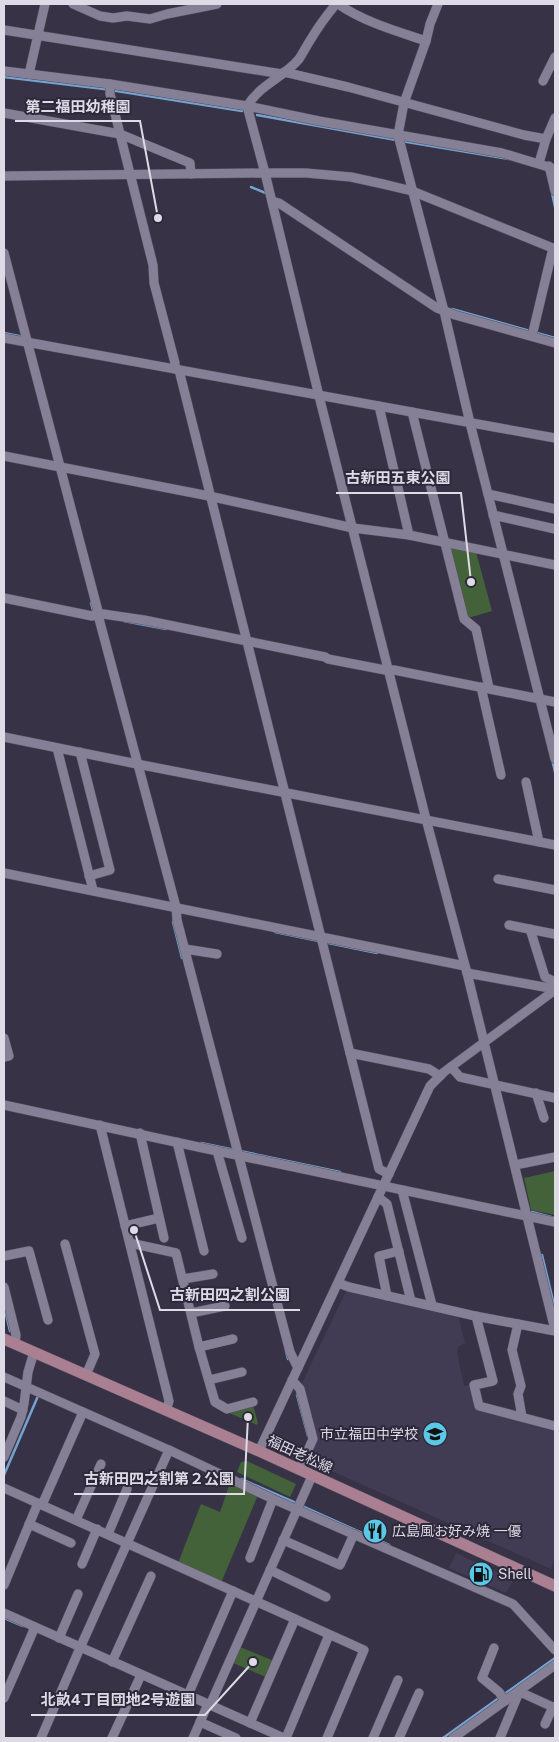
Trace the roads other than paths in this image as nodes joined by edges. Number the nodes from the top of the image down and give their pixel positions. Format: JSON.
{"nodes":[{"id":1,"x":45,"y":4,"type":"edge"},
{"id":2,"x":73,"y":4,"type":"edge"},
{"id":3,"x":217,"y":4,"type":"edge"},
{"id":4,"x":337,"y":4,"type":"edge"},
{"id":5,"x":438,"y":4,"type":"edge"},
{"id":6,"x":4,"y":30,"type":"edge"},
{"id":7,"x":39,"y":35,"type":"junction"},
{"id":8,"x":426,"y":41,"type":"junction"},
{"id":9,"x":555,"y":56,"type":"edge"},
{"id":10,"x":4,"y":71,"type":"edge"},
{"id":11,"x":283,"y":73,"type":"junction"},
{"id":12,"x":29,"y":74,"type":"junction"},
{"id":13,"x":543,"y":81,"type":"dead end"},
{"id":14,"x":110,"y":87,"type":"junction"},
{"id":15,"x":404,"y":103,"type":"junction"},
{"id":16,"x":247,"y":106,"type":"junction"},
{"id":17,"x":4,"y":113,"type":"edge"},
{"id":18,"x":555,"y":118,"type":"edge"},
{"id":19,"x":119,"y":132,"type":"junction"},
{"id":20,"x":399,"y":139,"type":"junction"},
{"id":21,"x":546,"y":139,"type":"junction"},
{"id":22,"x":539,"y":163,"type":"junction"},
{"id":23,"x":551,"y":169,"type":"edge"},
{"id":24,"x":265,"y":173,"type":"junction"},
{"id":25,"x":191,"y":174,"type":"junction"},
{"id":26,"x":130,"y":175,"type":"junction"},
{"id":27,"x":4,"y":176,"type":"edge"},
{"id":28,"x":412,"y":191,"type":"junction"},
{"id":29,"x":555,"y":191,"type":"edge"},
{"id":30,"x":271,"y":197,"type":"junction"},
{"id":31,"x":554,"y":249,"type":"edge"},
{"id":32,"x":4,"y":253,"type":"edge"},
{"id":33,"x":443,"y":308,"type":"junction"},
{"id":34,"x":533,"y":333,"type":"junction"},
{"id":35,"x":4,"y":338,"type":"edge"},
{"id":36,"x":25,"y":340,"type":"junction"},
{"id":37,"x":555,"y":343,"type":"edge"},
{"id":38,"x":176,"y":367,"type":"junction"},
{"id":39,"x":319,"y":393,"type":"junction"},
{"id":40,"x":378,"y":406,"type":"junction"},
{"id":41,"x":412,"y":412,"type":"junction"},
{"id":42,"x":469,"y":421,"type":"junction"},
{"id":43,"x":555,"y":438,"type":"edge"},
{"id":44,"x":4,"y":456,"type":"edge"},
{"id":45,"x":58,"y":467,"type":"junction"},
{"id":46,"x":488,"y":494,"type":"junction"},
{"id":47,"x":209,"y":496,"type":"junction"},
{"id":48,"x":555,"y":509,"type":"edge"},
{"id":49,"x":494,"y":515,"type":"junction"},
{"id":50,"x":353,"y":528,"type":"junction"},
{"id":51,"x":555,"y":529,"type":"edge"},
{"id":52,"x":409,"y":536,"type":"junction"},
{"id":53,"x":444,"y":542,"type":"junction"},
{"id":54,"x":501,"y":553,"type":"junction"},
{"id":55,"x":555,"y":565,"type":"edge"},
{"id":56,"x":4,"y":598,"type":"edge"},
{"id":57,"x":96,"y":615,"type":"junction"},
{"id":58,"x":247,"y":643,"type":"junction"},
{"id":59,"x":390,"y":672,"type":"junction"},
{"id":60,"x":483,"y":689,"type":"junction"},
{"id":61,"x":541,"y":702,"type":"junction"},
{"id":62,"x":555,"y":702,"type":"edge"},
{"id":63,"x":552,"y":730,"type":"edge"},
{"id":64,"x":4,"y":737,"type":"edge"},
{"id":65,"x":56,"y":748,"type":"junction"},
{"id":66,"x":80,"y":752,"type":"junction"},
{"id":67,"x":555,"y":759,"type":"edge"},
{"id":68,"x":135,"y":764,"type":"junction"},
{"id":69,"x":501,"y":775,"type":"dead end"},
{"id":70,"x":526,"y":782,"type":"dead end"},
{"id":71,"x":284,"y":791,"type":"junction"},
{"id":72,"x":426,"y":819,"type":"junction"},
{"id":73,"x":539,"y":842,"type":"junction"},
{"id":74,"x":555,"y":845,"type":"edge"},
{"id":75,"x":4,"y":873,"type":"edge"},
{"id":76,"x":89,"y":876,"type":"junction"},
{"id":77,"x":498,"y":878,"type":"dead end"},
{"id":78,"x":93,"y":890,"type":"junction"},
{"id":79,"x":555,"y":890,"type":"edge"},
{"id":80,"x":174,"y":908,"type":"junction"},
{"id":81,"x":509,"y":925,"type":"dead end"},
{"id":82,"x":530,"y":929,"type":"junction"},
{"id":83,"x":554,"y":934,"type":"dead end"},
{"id":84,"x":321,"y":940,"type":"junction"},
{"id":85,"x":185,"y":948,"type":"junction"},
{"id":86,"x":217,"y":954,"type":"dead end"},
{"id":87,"x":466,"y":969,"type":"junction"},
{"id":88,"x":555,"y":982,"type":"edge"},
{"id":89,"x":555,"y":989,"type":"edge"},
{"id":90,"x":4,"y":1038,"type":"edge"},
{"id":91,"x":484,"y":1042,"type":"junction"},
{"id":92,"x":350,"y":1053,"type":"junction"},
{"id":93,"x":4,"y":1057,"type":"edge"},
{"id":94,"x":451,"y":1067,"type":"junction"},
{"id":95,"x":440,"y":1076,"type":"junction"},
{"id":96,"x":495,"y":1084,"type":"junction"},
{"id":97,"x":536,"y":1093,"type":"junction"},
{"id":98,"x":555,"y":1098,"type":"edge"},
{"id":99,"x":4,"y":1104,"type":"edge"},
{"id":100,"x":544,"y":1118,"type":"dead end"},
{"id":101,"x":100,"y":1125,"type":"junction"},
{"id":102,"x":140,"y":1133,"type":"junction"},
{"id":103,"x":177,"y":1142,"type":"junction"},
{"id":104,"x":217,"y":1151,"type":"junction"},
{"id":105,"x":236,"y":1153,"type":"junction"},
{"id":106,"x":555,"y":1157,"type":"edge"},
{"id":107,"x":515,"y":1165,"type":"junction"},
{"id":108,"x":389,"y":1174,"type":"junction"},
{"id":109,"x":384,"y":1185,"type":"junction"},
{"id":110,"x":402,"y":1190,"type":"junction"},
{"id":111,"x":378,"y":1197,"type":"junction"},
{"id":112,"x":528,"y":1216,"type":"junction"},
{"id":113,"x":159,"y":1218,"type":"junction"},
{"id":114,"x":555,"y":1222,"type":"edge"},
{"id":115,"x":125,"y":1226,"type":"junction"},
{"id":116,"x":164,"y":1238,"type":"dead end"},
{"id":117,"x":242,"y":1238,"type":"dead end"},
{"id":118,"x":130,"y":1243,"type":"junction"},
{"id":119,"x":65,"y":1244,"type":"dead end"},
{"id":120,"x":399,"y":1250,"type":"junction"},
{"id":121,"x":204,"y":1251,"type":"dead end"},
{"id":122,"x":4,"y":1256,"type":"edge"},
{"id":123,"x":213,"y":1274,"type":"dead end"},
{"id":124,"x":183,"y":1280,"type":"junction"},
{"id":125,"x":338,"y":1283,"type":"junction"},
{"id":126,"x":4,"y":1287,"type":"edge"},
{"id":127,"x":387,"y":1296,"type":"junction"},
{"id":128,"x":411,"y":1301,"type":"junction"},
{"id":129,"x":432,"y":1305,"type":"junction"},
{"id":130,"x":225,"y":1306,"type":"dead end"},
{"id":131,"x":191,"y":1313,"type":"junction"},
{"id":132,"x":476,"y":1316,"type":"junction"},
{"id":133,"x":48,"y":1320,"type":"dead end"},
{"id":134,"x":518,"y":1324,"type":"junction"},
{"id":135,"x":555,"y":1330,"type":"edge"},
{"id":136,"x":4,"y":1339,"type":"edge"},
{"id":137,"x":233,"y":1339,"type":"dead end"},
{"id":138,"x":15,"y":1344,"type":"junction"},
{"id":139,"x":199,"y":1347,"type":"junction"},
{"id":140,"x":34,"y":1352,"type":"junction"},
{"id":141,"x":298,"y":1368,"type":"junction"},
{"id":142,"x":242,"y":1372,"type":"dead end"},
{"id":143,"x":86,"y":1375,"type":"junction"},
{"id":144,"x":4,"y":1377,"type":"edge"},
{"id":145,"x":209,"y":1380,"type":"junction"},
{"id":146,"x":292,"y":1380,"type":"junction"},
{"id":147,"x":26,"y":1387,"type":"junction"},
{"id":148,"x":4,"y":1401,"type":"edge"},
{"id":149,"x":253,"y":1402,"type":"dead end"},
{"id":150,"x":23,"y":1410,"type":"junction"},
{"id":151,"x":166,"y":1411,"type":"junction"},
{"id":152,"x":83,"y":1412,"type":"junction"},
{"id":153,"x":522,"y":1417,"type":"junction"},
{"id":154,"x":555,"y":1426,"type":"edge"},
{"id":155,"x":169,"y":1450,"type":"junction"},
{"id":156,"x":259,"y":1451,"type":"junction"},
{"id":157,"x":4,"y":1457,"type":"edge"},
{"id":158,"x":101,"y":1464,"type":"dead end"},
{"id":159,"x":300,"y":1470,"type":"junction"},
{"id":160,"x":312,"y":1476,"type":"junction"},
{"id":161,"x":4,"y":1488,"type":"edge"},
{"id":162,"x":127,"y":1489,"type":"dead end"},
{"id":163,"x":273,"y":1499,"type":"junction"},
{"id":164,"x":40,"y":1504,"type":"junction"},
{"id":165,"x":296,"y":1509,"type":"junction"},
{"id":166,"x":76,"y":1520,"type":"junction"},
{"id":167,"x":30,"y":1524,"type":"junction"},
{"id":168,"x":97,"y":1530,"type":"junction"},
{"id":169,"x":108,"y":1534,"type":"junction"},
{"id":170,"x":354,"y":1534,"type":"junction"},
{"id":171,"x":283,"y":1540,"type":"junction"},
{"id":172,"x":71,"y":1543,"type":"dead end"},
{"id":173,"x":127,"y":1543,"type":"junction"},
{"id":174,"x":250,"y":1558,"type":"dead end"},
{"id":175,"x":82,"y":1564,"type":"dead end"},
{"id":176,"x":270,"y":1570,"type":"junction"},
{"id":177,"x":151,"y":1576,"type":"dead end"},
{"id":178,"x":4,"y":1585,"type":"edge"},
{"id":179,"x":555,"y":1586,"type":"edge"},
{"id":180,"x":233,"y":1591,"type":"junction"},
{"id":181,"x":78,"y":1594,"type":"dead end"},
{"id":182,"x":326,"y":1596,"type":"dead end"},
{"id":183,"x":256,"y":1601,"type":"junction"},
{"id":184,"x":4,"y":1613,"type":"edge"},
{"id":185,"x":295,"y":1619,"type":"junction"},
{"id":186,"x":35,"y":1627,"type":"junction"},
{"id":187,"x":329,"y":1635,"type":"junction"},
{"id":188,"x":59,"y":1638,"type":"junction"},
{"id":189,"x":80,"y":1648,"type":"junction"},
{"id":190,"x":494,"y":1648,"type":"dead end"},
{"id":191,"x":555,"y":1650,"type":"edge"},
{"id":192,"x":112,"y":1662,"type":"junction"},
{"id":193,"x":555,"y":1666,"type":"edge"},
{"id":194,"x":141,"y":1675,"type":"junction"},
{"id":195,"x":398,"y":1680,"type":"dead end"},
{"id":196,"x":520,"y":1691,"type":"junction"},
{"id":197,"x":419,"y":1693,"type":"dead end"},
{"id":198,"x":188,"y":1695,"type":"junction"},
{"id":199,"x":4,"y":1698,"type":"edge"},
{"id":200,"x":503,"y":1699,"type":"junction"},
{"id":201,"x":209,"y":1705,"type":"junction"},
{"id":202,"x":554,"y":1707,"type":"edge"},
{"id":203,"x":200,"y":1722,"type":"junction"},
{"id":204,"x":250,"y":1723,"type":"junction"},
{"id":205,"x":545,"y":1724,"type":"dead end"},
{"id":206,"x":41,"y":1738,"type":"edge"},
{"id":207,"x":114,"y":1738,"type":"edge"},
{"id":208,"x":193,"y":1738,"type":"edge"},
{"id":209,"x":236,"y":1738,"type":"edge"},
{"id":210,"x":285,"y":1738,"type":"edge"},
{"id":211,"x":327,"y":1738,"type":"edge"},
{"id":212,"x":373,"y":1738,"type":"edge"},
{"id":213,"x":399,"y":1738,"type":"edge"},
{"id":214,"x":453,"y":1738,"type":"edge"},
{"id":215,"x":500,"y":1738,"type":"edge"}],
"edges":[{"from":1,"to":7,"type":"street"},
{"from":2,"to":3,"type":"street"},
{"from":4,"to":8,"type":"street"},
{"from":4,"to":11,"type":"street"},
{"from":5,"to":8,"type":"street"},
{"from":6,"to":7,"type":"street"},
{"from":7,"to":11,"type":"street"},
{"from":7,"to":12,"type":"street"},
{"from":8,"to":15,"type":"street"},
{"from":9,"to":13,"type":"street"},
{"from":10,"to":12,"type":"street"},
{"from":11,"to":15,"type":"street"},
{"from":11,"to":16,"type":"street"},
{"from":12,"to":14,"type":"street"},
{"from":14,"to":16,"type":"street"},
{"from":14,"to":19,"type":"street"},
{"from":15,"to":20,"type":"street"},
{"from":15,"to":21,"type":"street"},
{"from":16,"to":20,"type":"street"},
{"from":16,"to":24,"type":"street"},
{"from":17,"to":19,"type":"street"},
{"from":18,"to":21,"type":"street"},
{"from":19,"to":25,"type":"street"},
{"from":19,"to":26,"type":"street"},
{"from":20,"to":22,"type":"street"},
{"from":20,"to":28,"type":"street"},
{"from":21,"to":22,"type":"street"},
{"from":22,"to":23,"type":"street"},
{"from":23,"to":29,"type":"street"},
{"from":24,"to":25,"type":"street"},
{"from":24,"to":28,"type":"street"},
{"from":24,"to":30,"type":"street"},
{"from":25,"to":26,"type":"street"},
{"from":26,"to":27,"type":"street"},
{"from":26,"to":38,"type":"street"},
{"from":28,"to":31,"type":"street"},
{"from":28,"to":33,"type":"street"},
{"from":30,"to":33,"type":"street"},
{"from":30,"to":39,"type":"street"},
{"from":31,"to":34,"type":"street"},
{"from":32,"to":36,"type":"street"},
{"from":33,"to":34,"type":"street"},
{"from":33,"to":42,"type":"street"},
{"from":34,"to":37,"type":"street"},
{"from":35,"to":36,"type":"street"},
{"from":36,"to":38,"type":"street"},
{"from":36,"to":45,"type":"street"},
{"from":38,"to":39,"type":"street"},
{"from":38,"to":47,"type":"street"},
{"from":39,"to":40,"type":"street"},
{"from":39,"to":50,"type":"street"},
{"from":40,"to":41,"type":"street"},
{"from":40,"to":52,"type":"street"},
{"from":41,"to":42,"type":"street"},
{"from":41,"to":53,"type":"street"},
{"from":42,"to":43,"type":"street"},
{"from":42,"to":46,"type":"street"},
{"from":44,"to":45,"type":"street"},
{"from":45,"to":47,"type":"street"},
{"from":45,"to":57,"type":"street"},
{"from":46,"to":48,"type":"street"},
{"from":46,"to":49,"type":"street"},
{"from":47,"to":50,"type":"street"},
{"from":47,"to":58,"type":"street"},
{"from":49,"to":51,"type":"street"},
{"from":49,"to":54,"type":"street"},
{"from":50,"to":52,"type":"street"},
{"from":50,"to":59,"type":"street"},
{"from":52,"to":53,"type":"street"},
{"from":53,"to":54,"type":"street"},
{"from":53,"to":60,"type":"street"},
{"from":54,"to":55,"type":"street"},
{"from":54,"to":61,"type":"street"},
{"from":56,"to":57,"type":"street"},
{"from":57,"to":58,"type":"street"},
{"from":57,"to":68,"type":"street"},
{"from":58,"to":59,"type":"street"},
{"from":58,"to":71,"type":"street"},
{"from":59,"to":60,"type":"street"},
{"from":59,"to":72,"type":"street"},
{"from":60,"to":61,"type":"street"},
{"from":60,"to":69,"type":"street"},
{"from":61,"to":62,"type":"street"},
{"from":61,"to":63,"type":"street"},
{"from":63,"to":67,"type":"street"},
{"from":64,"to":65,"type":"street"},
{"from":65,"to":66,"type":"street"},
{"from":65,"to":76,"type":"street"},
{"from":66,"to":68,"type":"street"},
{"from":66,"to":76,"type":"street"},
{"from":68,"to":71,"type":"street"},
{"from":68,"to":80,"type":"street"},
{"from":70,"to":73,"type":"street"},
{"from":71,"to":72,"type":"street"},
{"from":71,"to":84,"type":"street"},
{"from":72,"to":73,"type":"street"},
{"from":72,"to":87,"type":"street"},
{"from":73,"to":74,"type":"street"},
{"from":75,"to":78,"type":"street"},
{"from":76,"to":78,"type":"street"},
{"from":77,"to":79,"type":"street"},
{"from":78,"to":80,"type":"street"},
{"from":80,"to":84,"type":"street"},
{"from":80,"to":85,"type":"street"},
{"from":81,"to":82,"type":"street"},
{"from":82,"to":83,"type":"street"},
{"from":82,"to":88,"type":"street"},
{"from":84,"to":87,"type":"street"},
{"from":84,"to":92,"type":"street"},
{"from":85,"to":86,"type":"street"},
{"from":85,"to":105,"type":"street"},
{"from":87,"to":89,"type":"street"},
{"from":87,"to":91,"type":"street"},
{"from":89,"to":91,"type":"street"},
{"from":90,"to":93,"type":"street"},
{"from":91,"to":94,"type":"street"},
{"from":91,"to":96,"type":"street"},
{"from":92,"to":95,"type":"street"},
{"from":92,"to":108,"type":"street"},
{"from":94,"to":95,"type":"street"},
{"from":94,"to":96,"type":"street"},
{"from":95,"to":108,"type":"street"},
{"from":96,"to":97,"type":"street"},
{"from":96,"to":107,"type":"street"},
{"from":97,"to":98,"type":"street"},
{"from":97,"to":100,"type":"street"},
{"from":99,"to":101,"type":"street"},
{"from":101,"to":102,"type":"street"},
{"from":101,"to":115,"type":"street"},
{"from":102,"to":103,"type":"street"},
{"from":102,"to":113,"type":"street"},
{"from":103,"to":104,"type":"street"},
{"from":103,"to":121,"type":"street"},
{"from":104,"to":105,"type":"street"},
{"from":104,"to":117,"type":"street"},
{"from":105,"to":109,"type":"street"},
{"from":105,"to":141,"type":"street"},
{"from":106,"to":107,"type":"street"},
{"from":107,"to":112,"type":"street"},
{"from":108,"to":109,"type":"street"},
{"from":109,"to":110,"type":"street"},
{"from":109,"to":111,"type":"street"},
{"from":110,"to":112,"type":"street"},
{"from":110,"to":129,"type":"street"},
{"from":111,"to":120,"type":"street"},
{"from":111,"to":125,"type":"street"},
{"from":112,"to":114,"type":"street"},
{"from":112,"to":135,"type":"street"},
{"from":113,"to":115,"type":"street"},
{"from":113,"to":116,"type":"street"},
{"from":115,"to":118,"type":"street"},
{"from":118,"to":124,"type":"street"},
{"from":118,"to":151,"type":"street"},
{"from":119,"to":143,"type":"street"},
{"from":120,"to":127,"type":"street"},
{"from":120,"to":128,"type":"street"},
{"from":122,"to":133,"type":"street"},
{"from":123,"to":124,"type":"street"},
{"from":124,"to":131,"type":"street"},
{"from":125,"to":127,"type":"street"},
{"from":125,"to":141,"type":"street"},
{"from":126,"to":138,"type":"street"},
{"from":127,"to":128,"type":"street"},
{"from":128,"to":129,"type":"street"},
{"from":129,"to":132,"type":"street"},
{"from":130,"to":131,"type":"street"},
{"from":131,"to":139,"type":"street"},
{"from":132,"to":134,"type":"street"},
{"from":132,"to":153,"type":"street"},
{"from":134,"to":135,"type":"street"},
{"from":134,"to":153,"type":"street"},
{"from":136,"to":138,"type":"main road","name":"福田老松線"},
{"from":137,"to":139,"type":"street"},
{"from":138,"to":140,"type":"main road","name":"福田老松線"},
{"from":139,"to":145,"type":"street"},
{"from":140,"to":143,"type":"main road","name":"福田老松線"},
{"from":140,"to":147,"type":"street"},
{"from":141,"to":146,"type":"street"},
{"from":142,"to":145,"type":"street"},
{"from":143,"to":151,"type":"main road","name":"福田老松線"},
{"from":144,"to":147,"type":"street"},
{"from":145,"to":149,"type":"street"},
{"from":146,"to":156,"type":"street"},
{"from":146,"to":159,"type":"street"},
{"from":147,"to":150,"type":"street"},
{"from":147,"to":152,"type":"street"},
{"from":148,"to":150,"type":"street"},
{"from":150,"to":157,"type":"street"},
{"from":151,"to":156,"type":"main road","name":"福田老松線"},
{"from":152,"to":155,"type":"street"},
{"from":152,"to":164,"type":"street"},
{"from":153,"to":154,"type":"street"},
{"from":155,"to":163,"type":"street"},
{"from":155,"to":173,"type":"street"},
{"from":156,"to":159,"type":"main road","name":"福田老松線"},
{"from":158,"to":166,"type":"street"},
{"from":159,"to":160,"type":"main road","name":"福田老松線"},
{"from":160,"to":165,"type":"street"},
{"from":160,"to":179,"type":"main road","name":"福田老松線"},
{"from":161,"to":164,"type":"street"},
{"from":162,"to":169,"type":"street"},
{"from":163,"to":165,"type":"street"},
{"from":163,"to":174,"type":"street"},
{"from":164,"to":166,"type":"street"},
{"from":164,"to":167,"type":"street"},
{"from":165,"to":170,"type":"street"},
{"from":165,"to":171,"type":"street"},
{"from":166,"to":168,"type":"street"},
{"from":167,"to":172,"type":"street"},
{"from":167,"to":178,"type":"street"},
{"from":168,"to":169,"type":"street"},
{"from":168,"to":175,"type":"street"},
{"from":169,"to":173,"type":"street"},
{"from":170,"to":171,"type":"street"},
{"from":170,"to":191,"type":"street"},
{"from":171,"to":176,"type":"street"},
{"from":173,"to":180,"type":"street"},
{"from":173,"to":189,"type":"street"},
{"from":176,"to":182,"type":"street"},
{"from":176,"to":183,"type":"street"},
{"from":177,"to":192,"type":"street"},
{"from":180,"to":183,"type":"street"},
{"from":180,"to":198,"type":"street"},
{"from":181,"to":188,"type":"street"},
{"from":183,"to":185,"type":"street"},
{"from":183,"to":201,"type":"street"},
{"from":184,"to":186,"type":"street"},
{"from":185,"to":187,"type":"street"},
{"from":185,"to":204,"type":"street"},
{"from":186,"to":188,"type":"street"},
{"from":186,"to":199,"type":"street"},
{"from":187,"to":210,"type":"street"},
{"from":187,"to":211,"type":"street"},
{"from":188,"to":189,"type":"street"},
{"from":189,"to":192,"type":"street"},
{"from":189,"to":206,"type":"street"},
{"from":190,"to":200,"type":"street"},
{"from":192,"to":194,"type":"street"},
{"from":193,"to":196,"type":"street"},
{"from":194,"to":198,"type":"street"},
{"from":194,"to":207,"type":"street"},
{"from":195,"to":212,"type":"street"},
{"from":196,"to":200,"type":"street"},
{"from":196,"to":202,"type":"street"},
{"from":196,"to":215,"type":"street"},
{"from":197,"to":213,"type":"street"},
{"from":198,"to":201,"type":"street"},
{"from":200,"to":214,"type":"street"},
{"from":201,"to":203,"type":"street"},
{"from":201,"to":204,"type":"street"},
{"from":202,"to":205,"type":"street"},
{"from":203,"to":208,"type":"street"},
{"from":203,"to":209,"type":"street"},
{"from":204,"to":210,"type":"street"}]}
